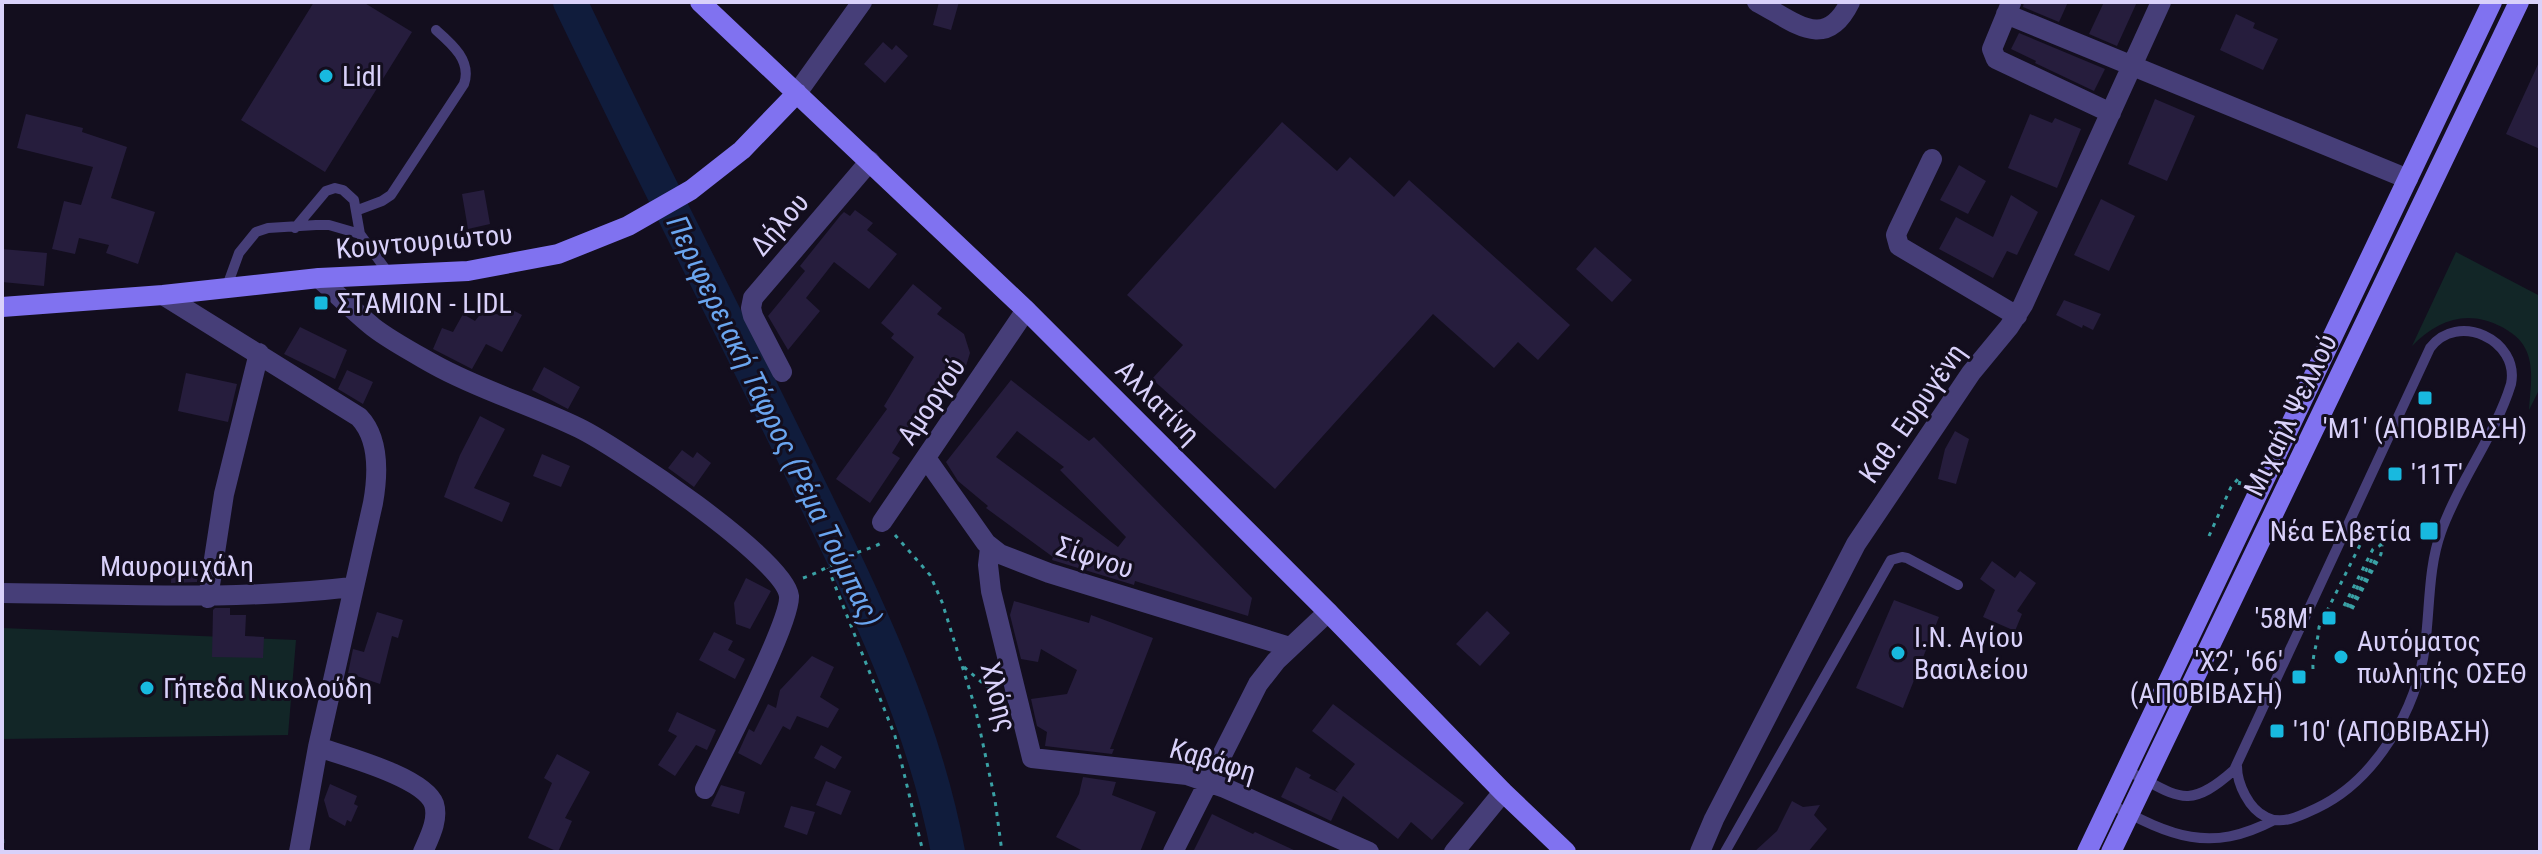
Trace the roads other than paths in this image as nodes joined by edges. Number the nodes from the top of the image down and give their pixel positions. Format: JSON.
{"nodes":[{"id":1,"x":700,"y":2,"type":"edge"},
{"id":2,"x":862,"y":2,"type":"edge"},
{"id":3,"x":1757,"y":2,"type":"edge"},
{"id":4,"x":1850,"y":2,"type":"edge"},
{"id":5,"x":2161,"y":2,"type":"edge"},
{"id":6,"x":2492,"y":2,"type":"edge"},
{"id":7,"x":2519,"y":2,"type":"edge"},
{"id":8,"x":2009,"y":8,"type":"edge"},
{"id":9,"x":436,"y":30,"type":"dead end"},
{"id":10,"x":2132,"y":64,"type":"junction"},
{"id":11,"x":797,"y":93,"type":"junction"},
{"id":12,"x":2111,"y":113,"type":"junction"},
{"id":13,"x":1932,"y":159,"type":"dead end"},
{"id":14,"x":870,"y":161,"type":"junction"},
{"id":15,"x":2408,"y":179,"type":"junction"},
{"id":16,"x":358,"y":210,"type":"junction"},
{"id":17,"x":295,"y":228,"type":"junction"},
{"id":18,"x":360,"y":234,"type":"junction"},
{"id":19,"x":389,"y":274,"type":"junction"},
{"id":20,"x":319,"y":278,"type":"junction"},
{"id":21,"x":227,"y":286,"type":"junction"},
{"id":22,"x":163,"y":295,"type":"junction"},
{"id":23,"x":2,"y":307,"type":"edge"},
{"id":24,"x":1026,"y":310,"type":"junction"},
{"id":25,"x":2017,"y":316,"type":"junction"},
{"id":26,"x":259,"y":353,"type":"junction"},
{"id":27,"x":782,"y":372,"type":"dead end"},
{"id":28,"x":926,"y":458,"type":"junction"},
{"id":29,"x":889,"y":529,"type":"road end"},
{"id":30,"x":990,"y":548,"type":"junction"},
{"id":31,"x":1958,"y":585,"type":"dead end"},
{"id":32,"x":352,"y":587,"type":"junction"},
{"id":33,"x":2,"y":593,"type":"edge"},
{"id":34,"x":208,"y":598,"type":"junction"},
{"id":35,"x":1328,"y":612,"type":"junction"},
{"id":36,"x":1290,"y":647,"type":"junction"},
{"id":37,"x":318,"y":747,"type":"junction"},
{"id":38,"x":1032,"y":758,"type":"joint"},
{"id":39,"x":2237,"y":766,"type":"junction"},
{"id":40,"x":2126,"y":770,"type":"junction"},
{"id":41,"x":2146,"y":780,"type":"junction"},
{"id":42,"x":1208,"y":781,"type":"junction"},
{"id":43,"x":705,"y":789,"type":"dead end"},
{"id":44,"x":1503,"y":792,"type":"junction"},
{"id":45,"x":2110,"y":804,"type":"junction"},
{"id":46,"x":2130,"y":814,"type":"junction"},
{"id":47,"x":2274,"y":820,"type":"junction"},
{"id":48,"x":299,"y":852,"type":"edge"},
{"id":49,"x":423,"y":852,"type":"edge"},
{"id":50,"x":1173,"y":852,"type":"edge"},
{"id":51,"x":1369,"y":852,"type":"edge"},
{"id":52,"x":1454,"y":852,"type":"edge"},
{"id":53,"x":1566,"y":852,"type":"edge"},
{"id":54,"x":1700,"y":852,"type":"edge"},
{"id":55,"x":1725,"y":852,"type":"edge"},
{"id":56,"x":2087,"y":852,"type":"edge"},
{"id":57,"x":2111,"y":852,"type":"edge"}],
"edges":[{"from":1,"to":11,"type":"main road","name":"Αλλατίνη"},
{"from":2,"to":11,"type":"street"},
{"from":3,"to":4,"type":"street"},
{"from":5,"to":10,"type":"street","name":"Καθ. Ευρυγένη"},
{"from":6,"to":15,"type":"main road","name":"Μιχαήλ Ψελλού"},
{"from":7,"to":41,"type":"main road","name":"Μιχαήλ Ψελλού"},
{"from":8,"to":10,"type":"street"},
{"from":8,"to":12,"type":"street"},
{"from":9,"to":16,"type":"lane"},
{"from":10,"to":12,"type":"street","name":"Καθ. Ευρυγένη"},
{"from":10,"to":15,"type":"street"},
{"from":11,"to":14,"type":"main road","name":"Αλλατίνη"},
{"from":11,"to":19,"type":"main road","name":"Κουντουριώτου"},
{"from":12,"to":25,"type":"street","name":"Καθ. Ευρυγένη"},
{"from":13,"to":25,"type":"street"},
{"from":14,"to":24,"type":"main road","name":"Αλλατίνη"},
{"from":14,"to":27,"type":"street","name":"Δήλου"},
{"from":15,"to":40,"type":"main road","name":"Μιχαήλ Ψελλού"},
{"from":16,"to":17,"type":"lane"},
{"from":16,"to":18,"type":"lane"},
{"from":17,"to":18,"type":"lane"},
{"from":17,"to":21,"type":"lane"},
{"from":18,"to":19,"type":"lane"},
{"from":19,"to":20,"type":"main road","name":"Κουντουριώτου"},
{"from":20,"to":21,"type":"main road","name":"Κουντουριώτου"},
{"from":20,"to":43,"type":"street"},
{"from":21,"to":22,"type":"main road","name":"Κουντουριώτου"},
{"from":22,"to":23,"type":"main road","name":"Κουντουριώτου"},
{"from":22,"to":26,"type":"street"},
{"from":24,"to":28,"type":"street","name":"Αμοργού"},
{"from":24,"to":35,"type":"main road","name":"Αλλατίνη"},
{"from":25,"to":54,"type":"street","name":"Καθ. Ευρυγένη"},
{"from":26,"to":32,"type":"street"},
{"from":26,"to":34,"type":"street"},
{"from":28,"to":29,"type":"street","name":"Αμοργού"},
{"from":28,"to":30,"type":"street","name":"Σίφνου"},
{"from":30,"to":36,"type":"street","name":"Σίφνου"},
{"from":30,"to":38,"type":"street","name":"Χλόης"},
{"from":31,"to":55,"type":"lane"},
{"from":32,"to":34,"type":"street","name":"Μαυρομιχάλη"},
{"from":32,"to":37,"type":"street"},
{"from":33,"to":34,"type":"street","name":"Μαυρομιχάλη"},
{"from":35,"to":36,"type":"street"},
{"from":35,"to":44,"type":"main road","name":"Αλλατίνη"},
{"from":36,"to":42,"type":"street"},
{"from":37,"to":48,"type":"street"},
{"from":37,"to":49,"type":"street"},
{"from":38,"to":42,"type":"street","name":"Καβάφη"},
{"from":39,"to":41,"type":"lane"},
{"from":39,"to":47,"type":"lane"},
{"from":39,"to":47,"type":"lane"},
{"from":40,"to":41,"type":"lane"},
{"from":40,"to":45,"type":"main road","name":"Μιχαήλ Ψελλού"},
{"from":41,"to":46,"type":"main road","name":"Μιχαήλ Ψελλού"},
{"from":42,"to":50,"type":"street"},
{"from":42,"to":51,"type":"street","name":"Καβάφη"},
{"from":44,"to":52,"type":"street"},
{"from":44,"to":53,"type":"main road","name":"Αλλατίνη"},
{"from":45,"to":46,"type":"lane"},
{"from":45,"to":56,"type":"main road","name":"Μιχαήλ Ψελλού"},
{"from":46,"to":47,"type":"lane"},
{"from":46,"to":57,"type":"main road","name":"Μιχαήλ Ψελλού"}]}
